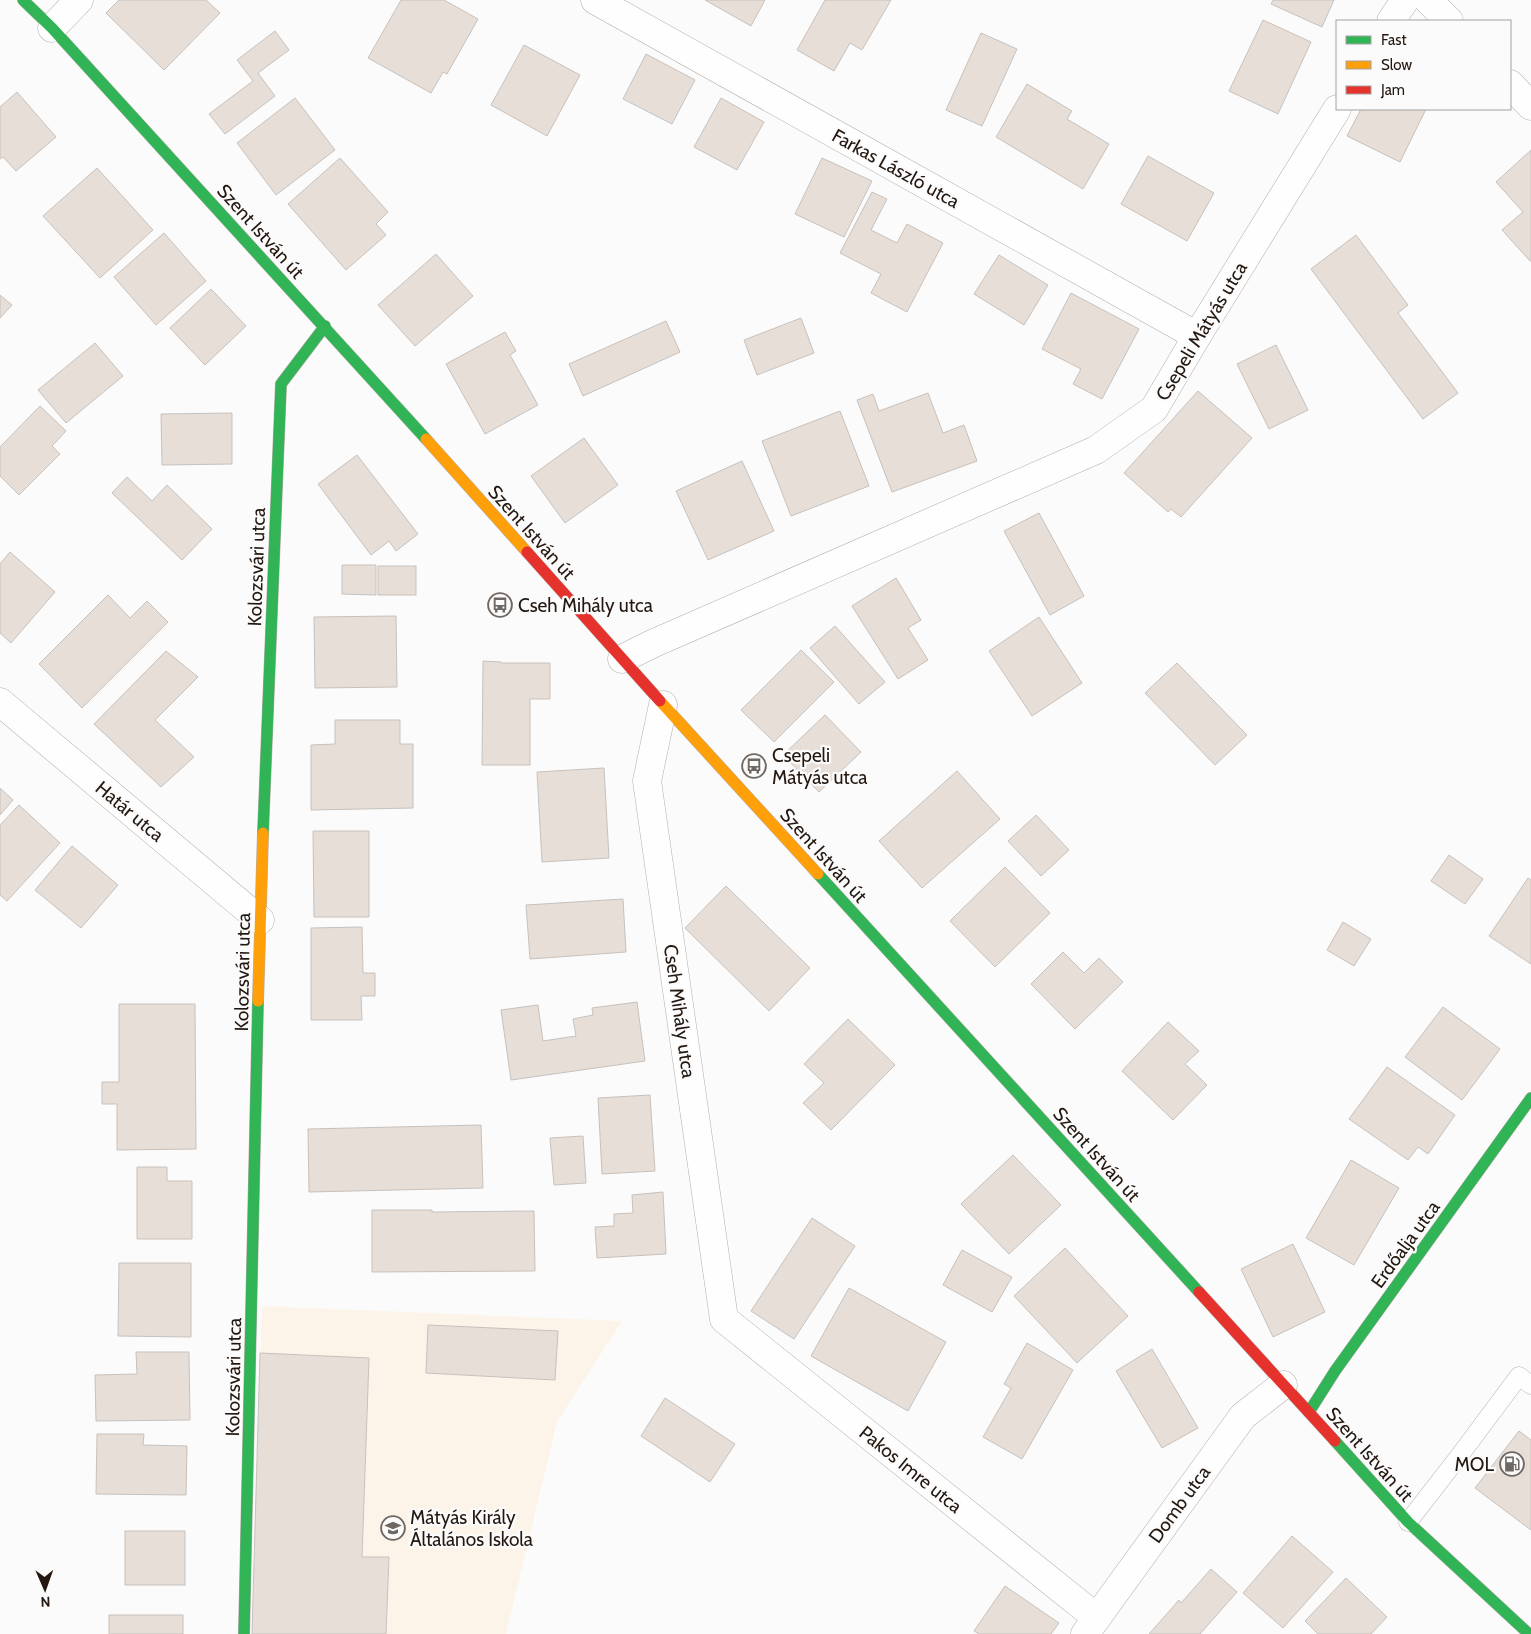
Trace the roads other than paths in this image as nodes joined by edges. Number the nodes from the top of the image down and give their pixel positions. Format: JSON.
{"nodes":[{"id":1,"x":23,"y":0,"type":"edge"},
{"id":2,"x":78,"y":0,"type":"edge"},
{"id":3,"x":595,"y":0,"type":"edge"},
{"id":4,"x":1405,"y":0,"type":"edge"},
{"id":5,"x":1428,"y":0,"type":"edge"},
{"id":6,"x":1392,"y":20,"type":"edge"},
{"id":7,"x":1448,"y":20,"type":"edge"},
{"id":8,"x":52,"y":28,"type":"junction"},
{"id":9,"x":1511,"y":85,"type":"edge"},
{"id":10,"x":1531,"y":106,"type":"edge"},
{"id":11,"x":1336,"y":110,"type":"edge"},
{"id":12,"x":325,"y":326,"type":"junction"},
{"id":13,"x":1197,"y":336,"type":"junction"},
{"id":14,"x":622,"y":659,"type":"junction"},
{"id":15,"x":0,"y":702,"type":"edge"},
{"id":16,"x":663,"y":704,"type":"junction"},
{"id":17,"x":260,"y":920,"type":"junction"},
{"id":18,"x":1531,"y":1098,"type":"edge"},
{"id":19,"x":724,"y":1319,"type":"joint"},
{"id":20,"x":1283,"y":1385,"type":"junction"},
{"id":21,"x":1531,"y":1385,"type":"edge"},
{"id":22,"x":1309,"y":1412,"type":"junction"},
{"id":23,"x":1408,"y":1522,"type":"junction"},
{"id":24,"x":1091,"y":1626,"type":"edge"},
{"id":25,"x":244,"y":1634,"type":"edge"},
{"id":26,"x":1529,"y":1634,"type":"edge"}],
"edges":[{"from":1,"to":8,"type":"street","name":"Szent István út"},
{"from":2,"to":8,"type":"street"},
{"from":3,"to":13,"type":"street","name":"Farkas László utca"},
{"from":4,"to":6,"type":"street"},
{"from":5,"to":7,"type":"street"},
{"from":8,"to":12,"type":"street","name":"Szent István út"},
{"from":9,"to":10,"type":"street"},
{"from":11,"to":13,"type":"street","name":"Csepeli Mátyás utca"},
{"from":12,"to":14,"type":"street","name":"Szent István út"},
{"from":12,"to":17,"type":"street","name":"Kolozsvári utca"},
{"from":13,"to":14,"type":"street","name":"Csepeli Mátyás utca"},
{"from":14,"to":16,"type":"street","name":"Szent István út"},
{"from":15,"to":17,"type":"street","name":"Határ utca"},
{"from":16,"to":19,"type":"street","name":"Cseh Mihály utca"},
{"from":16,"to":20,"type":"street","name":"Szent István út"},
{"from":17,"to":25,"type":"street","name":"Kolozsvári utca"},
{"from":18,"to":22,"type":"street","name":"Erdőalja utca"},
{"from":19,"to":24,"type":"street","name":"Pakos Imre utca"},
{"from":20,"to":22,"type":"street","name":"Szent István út"},
{"from":20,"to":24,"type":"street","name":"Domb utca"},
{"from":21,"to":23,"type":"lane"},
{"from":22,"to":23,"type":"street","name":"Szent István út"},
{"from":23,"to":26,"type":"street","name":"Szent István út"}]}
